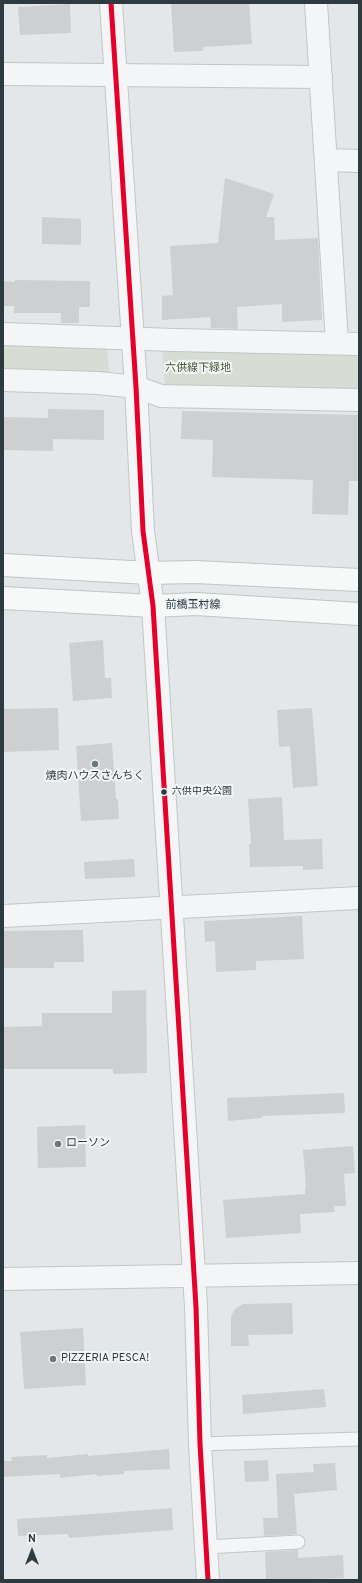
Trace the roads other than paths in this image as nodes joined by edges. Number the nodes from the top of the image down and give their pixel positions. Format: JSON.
{"nodes":[{"id":1,"x":111,"y":3,"type":"edge"},
{"id":2,"x":316,"y":3,"type":"edge"},
{"id":3,"x":3,"y":74,"type":"edge"},
{"id":4,"x":116,"y":76,"type":"junction"},
{"id":5,"x":321,"y":77,"type":"junction"},
{"id":6,"x":327,"y":160,"type":"junction"},
{"id":7,"x":359,"y":161,"type":"edge"},
{"id":8,"x":3,"y":334,"type":"edge"},
{"id":9,"x":133,"y":338,"type":"junction"},
{"id":10,"x":337,"y":343,"type":"junction"},
{"id":11,"x":359,"y":344,"type":"edge"},
{"id":12,"x":3,"y":380,"type":"edge"},
{"id":13,"x":136,"y":387,"type":"junction"},
{"id":14,"x":359,"y":400,"type":"edge"},
{"id":15,"x":3,"y":565,"type":"edge"},
{"id":16,"x":149,"y":573,"type":"junction"},
{"id":17,"x":359,"y":580,"type":"edge"},
{"id":18,"x":3,"y":598,"type":"edge"},
{"id":19,"x":153,"y":606,"type":"junction"},
{"id":20,"x":359,"y":614,"type":"edge"},
{"id":21,"x":359,"y":898,"type":"edge"},
{"id":22,"x":171,"y":906,"type":"junction"},
{"id":23,"x":3,"y":916,"type":"edge"},
{"id":24,"x":359,"y":1273,"type":"edge"},
{"id":25,"x":194,"y":1276,"type":"junction"},
{"id":26,"x":3,"y":1279,"type":"edge"},
{"id":27,"x":359,"y":1439,"type":"edge"},
{"id":28,"x":200,"y":1444,"type":"junction"},
{"id":29,"x":298,"y":1542,"type":"dead end"},
{"id":30,"x":206,"y":1547,"type":"junction"},
{"id":31,"x":208,"y":1580,"type":"edge"}],
"edges":[{"from":1,"to":4,"type":"street"},
{"from":2,"to":5,"type":"street"},
{"from":3,"to":4,"type":"street"},
{"from":4,"to":5,"type":"street"},
{"from":4,"to":9,"type":"street"},
{"from":5,"to":6,"type":"street"},
{"from":6,"to":7,"type":"street"},
{"from":6,"to":10,"type":"street"},
{"from":8,"to":9,"type":"street"},
{"from":9,"to":10,"type":"street"},
{"from":9,"to":13,"type":"street"},
{"from":10,"to":11,"type":"street"},
{"from":12,"to":13,"type":"street"},
{"from":13,"to":14,"type":"street"},
{"from":13,"to":16,"type":"street"},
{"from":15,"to":16,"type":"main road"},
{"from":16,"to":17,"type":"main road"},
{"from":16,"to":19,"type":"street"},
{"from":18,"to":19,"type":"main road","name":"前橋玉村線"},
{"from":19,"to":20,"type":"main road","name":"前橋玉村線"},
{"from":19,"to":22,"type":"street"},
{"from":21,"to":22,"type":"street"},
{"from":22,"to":23,"type":"street"},
{"from":22,"to":25,"type":"street"},
{"from":24,"to":25,"type":"street"},
{"from":25,"to":26,"type":"street"},
{"from":25,"to":28,"type":"street"},
{"from":27,"to":28,"type":"lane"},
{"from":28,"to":30,"type":"street"},
{"from":29,"to":30,"type":"lane"},
{"from":30,"to":31,"type":"street"}]}
